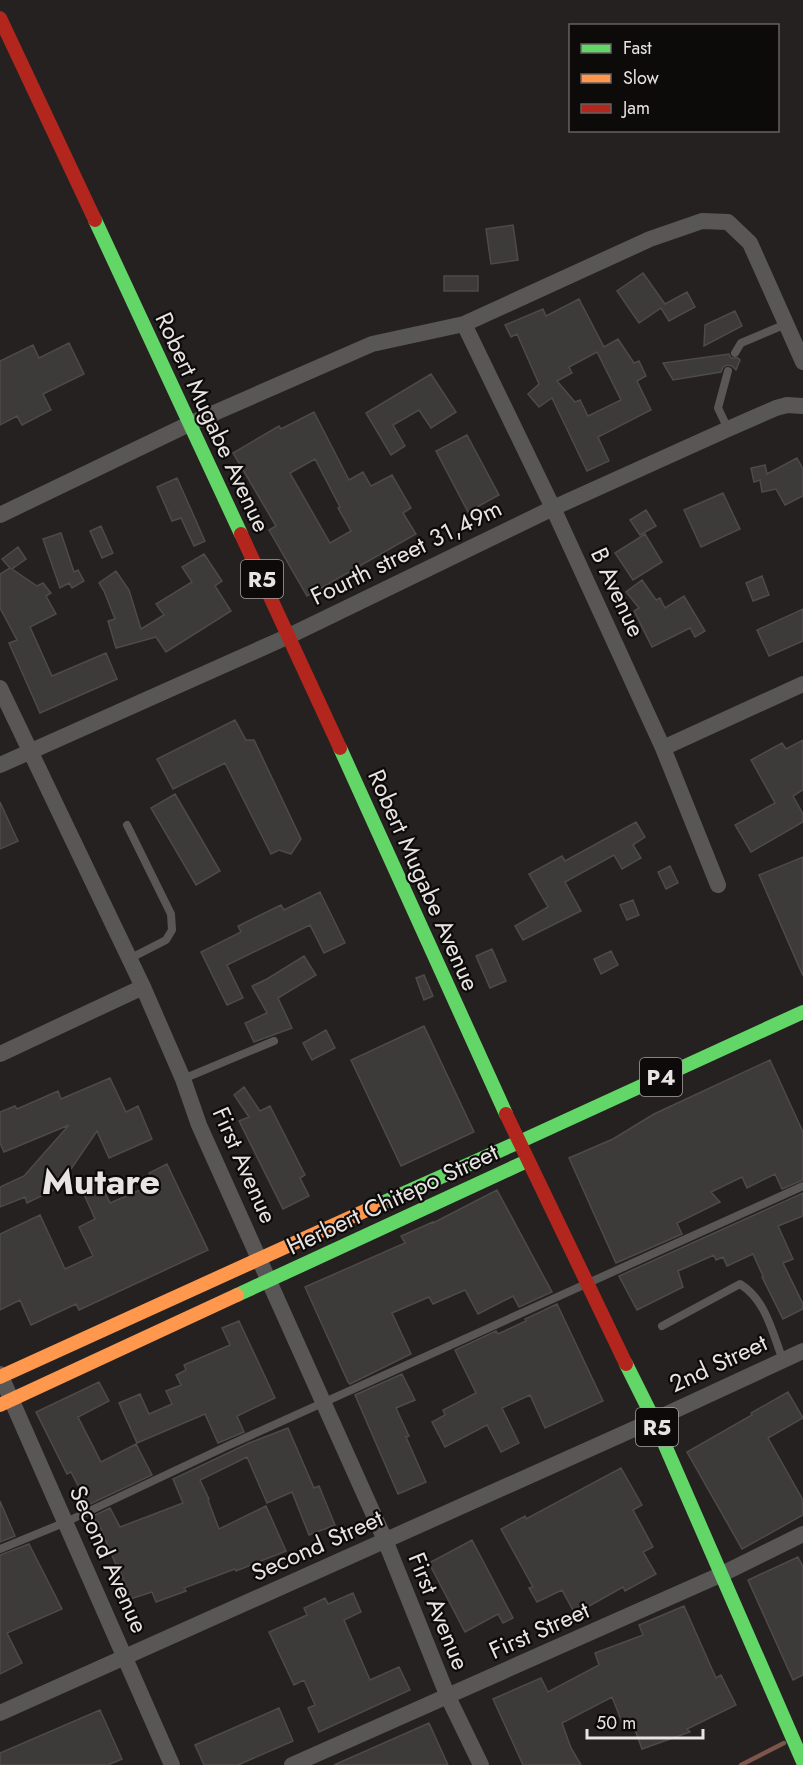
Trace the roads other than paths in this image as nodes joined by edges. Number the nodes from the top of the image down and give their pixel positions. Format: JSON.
{"nodes":[{"id":1,"x":0,"y":18,"type":"edge"},
{"id":2,"x":464,"y":324,"type":"junction"},
{"id":3,"x":786,"y":324,"type":"junction"},
{"id":4,"x":735,"y":353,"type":"dead end"},
{"id":5,"x":803,"y":362,"type":"edge"},
{"id":6,"x":728,"y":371,"type":"dead end"},
{"id":7,"x":803,"y":406,"type":"edge"},
{"id":8,"x":189,"y":424,"type":"junction"},
{"id":9,"x":728,"y":429,"type":"junction"},
{"id":10,"x":553,"y":508,"type":"junction"},
{"id":11,"x":0,"y":515,"type":"edge"},
{"id":12,"x":289,"y":636,"type":"junction"},
{"id":13,"x":803,"y":684,"type":"edge"},
{"id":14,"x":0,"y":688,"type":"edge"},
{"id":15,"x":663,"y":748,"type":"junction"},
{"id":16,"x":31,"y":751,"type":"junction"},
{"id":17,"x":0,"y":765,"type":"edge"},
{"id":18,"x":127,"y":825,"type":"dead end"},
{"id":19,"x":718,"y":885,"type":"dead end"},
{"id":20,"x":129,"y":959,"type":"junction"},
{"id":21,"x":143,"y":987,"type":"junction"},
{"id":22,"x":803,"y":1012,"type":"edge"},
{"id":23,"x":274,"y":1041,"type":"dead end"},
{"id":24,"x":0,"y":1054,"type":"edge"},
{"id":25,"x":183,"y":1079,"type":"junction"},
{"id":26,"x":519,"y":1142,"type":"junction"},
{"id":27,"x":532,"y":1158,"type":"junction"},
{"id":28,"x":803,"y":1186,"type":"edge"},
{"id":29,"x":260,"y":1258,"type":"junction"},
{"id":30,"x":269,"y":1281,"type":"junction"},
{"id":31,"x":587,"y":1284,"type":"junction"},
{"id":32,"x":662,"y":1326,"type":"dead end"},
{"id":33,"x":803,"y":1350,"type":"edge"},
{"id":34,"x":783,"y":1360,"type":"junction"},
{"id":35,"x":0,"y":1376,"type":"edge"},
{"id":36,"x":6,"y":1402,"type":"edge"},
{"id":37,"x":324,"y":1403,"type":"junction"},
{"id":38,"x":654,"y":1420,"type":"junction"},
{"id":39,"x":66,"y":1522,"type":"junction"},
{"id":40,"x":803,"y":1534,"type":"edge"},
{"id":41,"x":385,"y":1540,"type":"junction"},
{"id":42,"x":0,"y":1549,"type":"edge"},
{"id":43,"x":720,"y":1575,"type":"junction"},
{"id":44,"x":126,"y":1657,"type":"junction"},
{"id":45,"x":448,"y":1697,"type":"junction"},
{"id":46,"x":0,"y":1713,"type":"edge"},
{"id":47,"x":803,"y":1762,"type":"edge"},
{"id":48,"x":172,"y":1765,"type":"edge"},
{"id":49,"x":292,"y":1765,"type":"edge"},
{"id":50,"x":481,"y":1765,"type":"edge"}],
"edges":[{"from":1,"to":8,"type":"main road","name":"Robert Mugabe Avenue","number":"R5"},
{"from":2,"to":3,"type":"street"},
{"from":2,"to":8,"type":"street"},
{"from":2,"to":10,"type":"street","name":"B Avenue"},
{"from":3,"to":4,"type":"lane"},
{"from":3,"to":5,"type":"street"},
{"from":6,"to":9,"type":"lane"},
{"from":7,"to":9,"type":"street","name":"Fourth street 31,49m"},
{"from":8,"to":11,"type":"street"},
{"from":8,"to":12,"type":"main road","name":"Robert Mugabe Avenue","number":"R5"},
{"from":9,"to":10,"type":"street","name":"Fourth street 31,49m"},
{"from":10,"to":12,"type":"street","name":"Fourth street 31,49m"},
{"from":10,"to":15,"type":"street","name":"B Avenue"},
{"from":12,"to":16,"type":"street","name":"Fourth street 31,49m"},
{"from":12,"to":26,"type":"main road","name":"Robert Mugabe Avenue","number":"R5"},
{"from":13,"to":15,"type":"street"},
{"from":14,"to":16,"type":"street","name":"First Avenue"},
{"from":15,"to":19,"type":"street","name":"B Avenue"},
{"from":16,"to":17,"type":"street","name":"Fourth street 31,49m"},
{"from":16,"to":20,"type":"street","name":"First Avenue"},
{"from":18,"to":20,"type":"lane"},
{"from":20,"to":21,"type":"street","name":"First Avenue"},
{"from":21,"to":24,"type":"street"},
{"from":21,"to":25,"type":"street","name":"First Avenue"},
{"from":22,"to":26,"type":"main road","name":"Herbert Chitepo Street","number":"P4"},
{"from":23,"to":25,"type":"lane"},
{"from":25,"to":29,"type":"street","name":"First Avenue"},
{"from":26,"to":27,"type":"main road","name":"Robert Mugabe Avenue","number":"R5"},
{"from":26,"to":29,"type":"main road","name":"Herbert Chitepo Street"},
{"from":27,"to":30,"type":"main road","name":"Herbert Chitepo Street"},
{"from":27,"to":31,"type":"main road","name":"Robert Mugabe Avenue","number":"R5"},
{"from":28,"to":31,"type":"lane"},
{"from":29,"to":30,"type":"street","name":"First Avenue"},
{"from":29,"to":35,"type":"main road","name":"Herbert Chitepo Street"},
{"from":30,"to":36,"type":"main road","name":"Herbert Chitepo Street"},
{"from":30,"to":37,"type":"street","name":"First Avenue"},
{"from":31,"to":37,"type":"lane"},
{"from":31,"to":38,"type":"main road","name":"Robert Mugabe Avenue","number":"R5"},
{"from":32,"to":34,"type":"lane"},
{"from":33,"to":34,"type":"street","name":"2nd Street"},
{"from":34,"to":38,"type":"street","name":"2nd Street"},
{"from":35,"to":36,"type":"street","name":"Second Avenue"},
{"from":36,"to":39,"type":"street","name":"Second Avenue"},
{"from":37,"to":39,"type":"lane"},
{"from":37,"to":41,"type":"street","name":"First Avenue"},
{"from":38,"to":41,"type":"street","name":"Second Street"},
{"from":38,"to":43,"type":"main road","name":"Robert Mugabe Avenue","number":"R5"},
{"from":39,"to":42,"type":"lane"},
{"from":39,"to":44,"type":"street","name":"Second Avenue"},
{"from":40,"to":43,"type":"street","name":"First Street"},
{"from":41,"to":44,"type":"street","name":"Second Street"},
{"from":41,"to":45,"type":"street","name":"First Avenue"},
{"from":43,"to":45,"type":"street","name":"First Street"},
{"from":43,"to":47,"type":"main road","name":"Robert Mugabe Avenue","number":"R5"},
{"from":44,"to":46,"type":"street","name":"Second Street"},
{"from":44,"to":48,"type":"street","name":"Second Avenue"},
{"from":45,"to":49,"type":"street","name":"First Street"},
{"from":45,"to":50,"type":"street","name":"First Avenue"}]}
